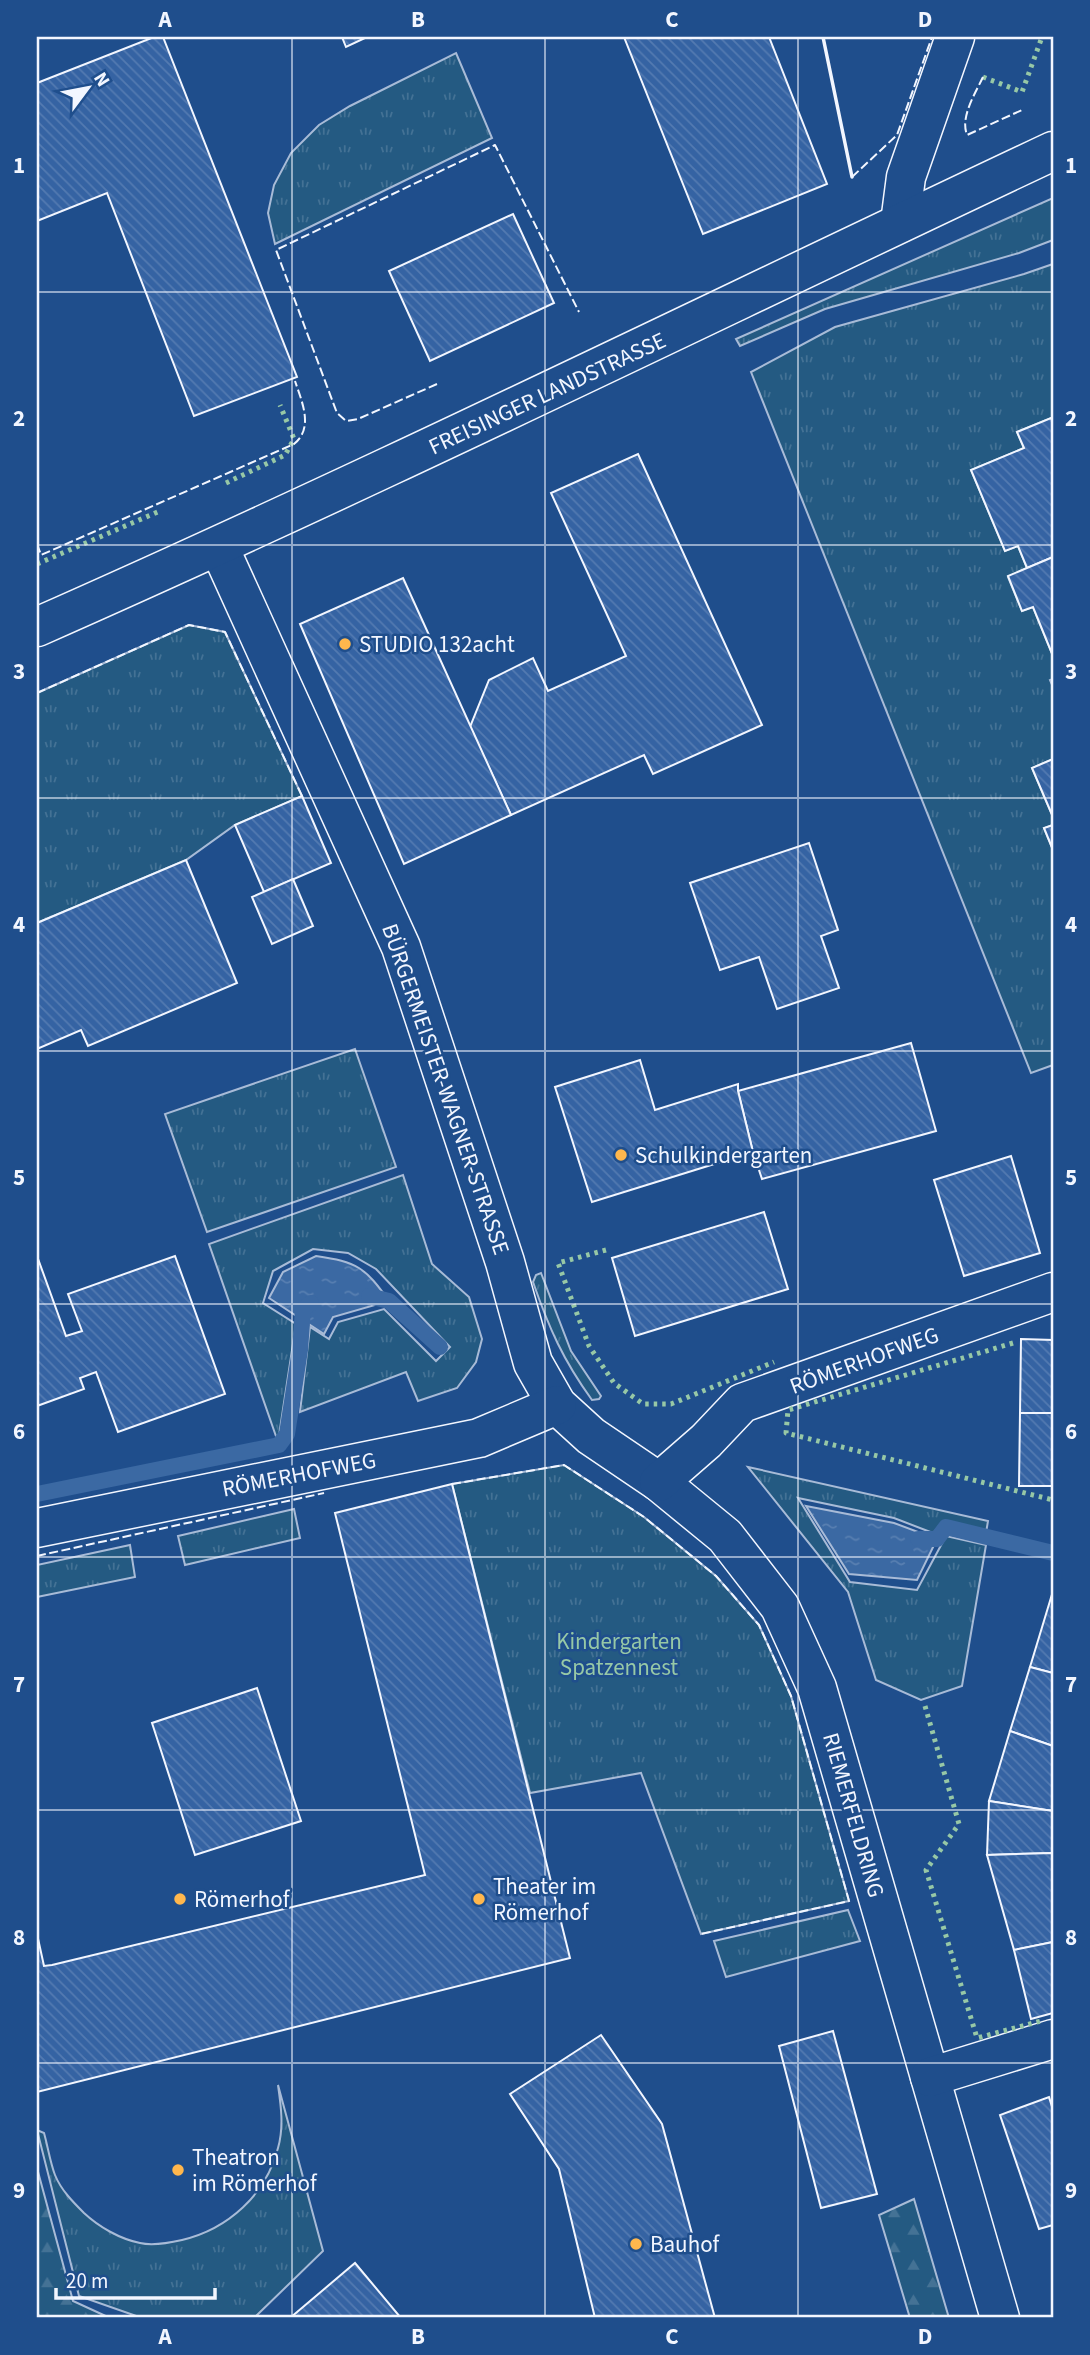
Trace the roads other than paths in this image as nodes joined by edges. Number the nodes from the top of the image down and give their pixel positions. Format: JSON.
{"nodes":[{"id":1,"x":955,"y":37,"type":"edge"},
{"id":2,"x":1053,"y":151,"type":"edge"},
{"id":3,"x":900,"y":223,"type":"junction"},
{"id":4,"x":219,"y":547,"type":"junction"},
{"id":5,"x":37,"y":627,"type":"edge"},
{"id":6,"x":1053,"y":1292,"type":"edge"},
{"id":7,"x":557,"y":1405,"type":"junction"},
{"id":8,"x":659,"y":1482,"type":"junction"},
{"id":9,"x":37,"y":1528,"type":"edge"},
{"id":10,"x":1053,"y":2039,"type":"edge"},
{"id":11,"x":930,"y":2077,"type":"junction"},
{"id":12,"x":1000,"y":2318,"type":"edge"}],
"edges":[{"from":1,"to":3,"type":"street"},
{"from":2,"to":3,"type":"street","name":"FREISINGER LANDSTRASSE"},
{"from":3,"to":4,"type":"street","name":"FREISINGER LANDSTRASSE"},
{"from":4,"to":5,"type":"street","name":"FREISINGER LANDSTRASSE"},
{"from":4,"to":7,"type":"street","name":"BÜRGERMEISTER-WAGNER-STRASSE"},
{"from":6,"to":8,"type":"street","name":"RÖMERHOFWEG"},
{"from":7,"to":8,"type":"street","name":"RIEMERFELDRING"},
{"from":7,"to":9,"type":"street","name":"RÖMERHOFWEG"},
{"from":8,"to":11,"type":"street","name":"RIEMERFELDRING"},
{"from":10,"to":11,"type":"street"},
{"from":11,"to":12,"type":"street","name":"RIEMERFELDRING"}]}
